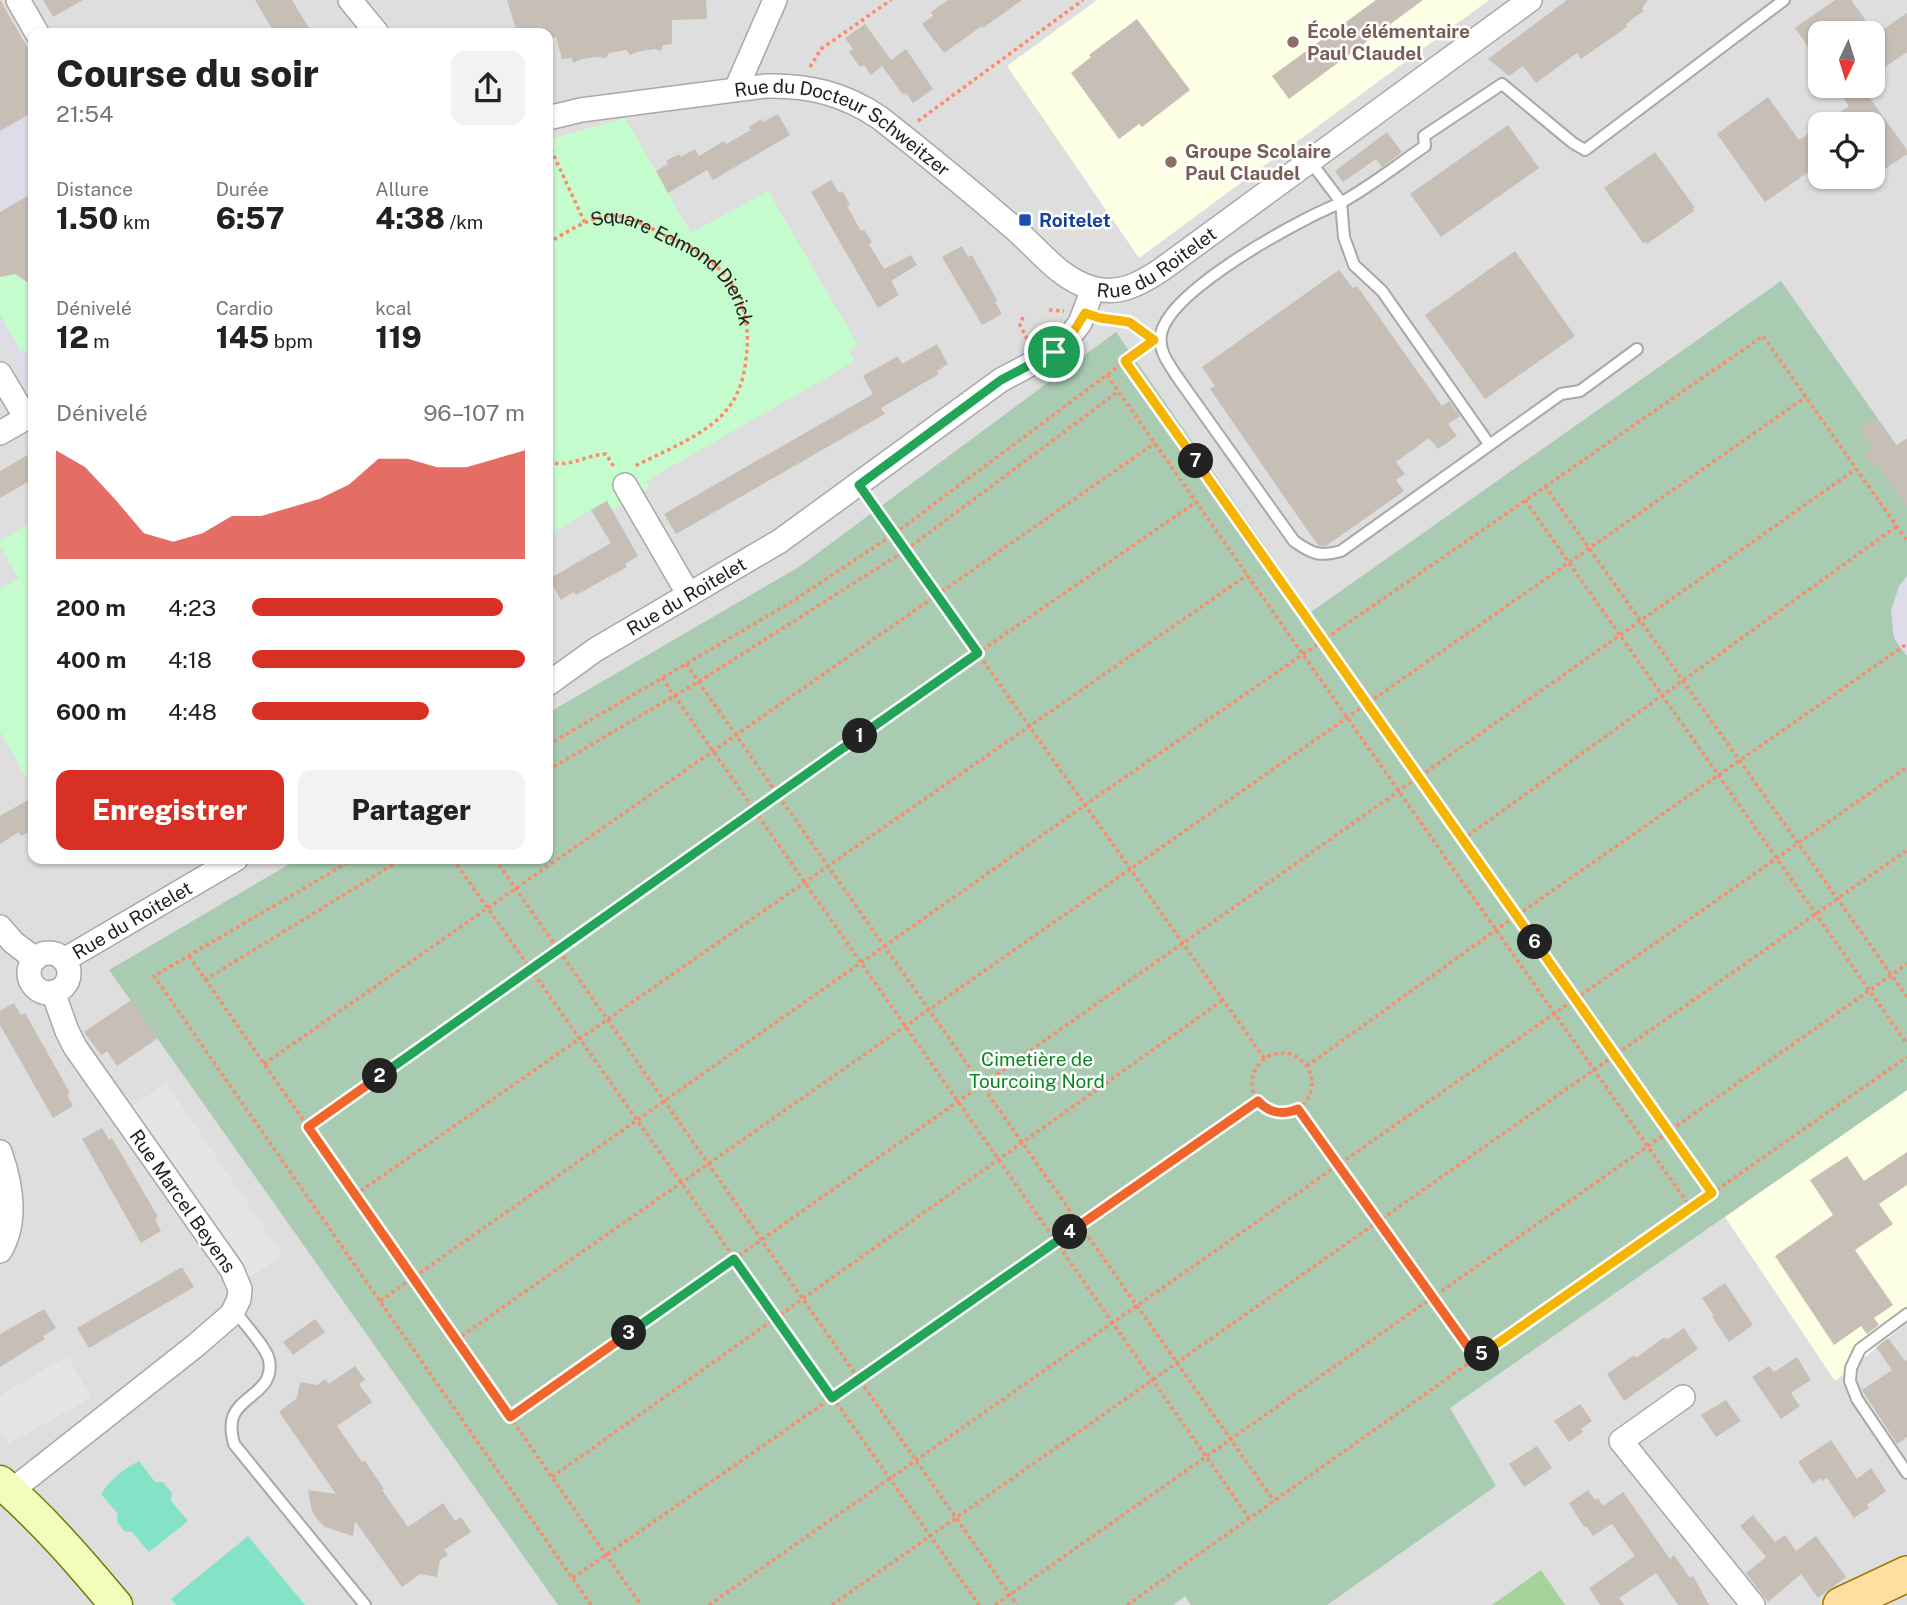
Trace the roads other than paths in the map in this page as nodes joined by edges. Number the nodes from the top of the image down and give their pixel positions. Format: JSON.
{"nodes":[{"id":1,"x":18,"y":0,"type":"edge"},
{"id":2,"x":350,"y":0,"type":"edge"},
{"id":3,"x":775,"y":0,"type":"edge"},
{"id":4,"x":1530,"y":0,"type":"edge"},
{"id":5,"x":1784,"y":0,"type":"edge"},
{"id":6,"x":34,"y":28,"type":"edge"},
{"id":7,"x":373,"y":28,"type":"edge"},
{"id":8,"x":736,"y":89,"type":"junction"},
{"id":9,"x":553,"y":117,"type":"edge"},
{"id":10,"x":1310,"y":161,"type":"junction"},
{"id":11,"x":1341,"y":202,"type":"junction"},
{"id":12,"x":1093,"y":289,"type":"junction"},
{"id":13,"x":1637,"y":349,"type":"dead end"},
{"id":14,"x":0,"y":373,"type":"edge"},
{"id":15,"x":28,"y":413,"type":"edge"},
{"id":16,"x":28,"y":417,"type":"edge"},
{"id":17,"x":0,"y":433,"type":"edge"},
{"id":18,"x":1489,"y":444,"type":"junction"},
{"id":19,"x":624,"y":476,"type":"road end"},
{"id":20,"x":689,"y":595,"type":"junction"},
{"id":21,"x":553,"y":680,"type":"edge"},
{"id":22,"x":227,"y":864,"type":"edge"},
{"id":23,"x":0,"y":928,"type":"edge"},
{"id":24,"x":35,"y":959,"type":"junction"},
{"id":25,"x":64,"y":960,"type":"junction"},
{"id":26,"x":53,"y":992,"type":"junction"},
{"id":27,"x":0,"y":1152,"type":"edge"},
{"id":28,"x":0,"y":1251,"type":"edge"},
{"id":29,"x":234,"y":1310,"type":"junction"},
{"id":30,"x":1907,"y":1314,"type":"edge"},
{"id":31,"x":1683,"y":1397,"type":"dead end"},
{"id":32,"x":1907,"y":1473,"type":"edge"},
{"id":33,"x":5,"y":1486,"type":"edge"},
{"id":34,"x":1907,"y":1574,"type":"edge"},
{"id":35,"x":116,"y":1605,"type":"edge"},
{"id":36,"x":365,"y":1605,"type":"edge"},
{"id":37,"x":1753,"y":1605,"type":"edge"},
{"id":38,"x":1842,"y":1605,"type":"edge"}],
"edges":[{"from":1,"to":6,"type":"street"},
{"from":2,"to":7,"type":"street"},
{"from":3,"to":8,"type":"street"},
{"from":4,"to":10,"type":"street","name":"Rue du Roitelet"},
{"from":5,"to":11,"type":"lane"},
{"from":8,"to":9,"type":"street","name":"Rue du Docteur Schweitzer"},
{"from":8,"to":12,"type":"street","name":"Rue du Docteur Schweitzer"},
{"from":10,"to":11,"type":"lane"},
{"from":10,"to":12,"type":"street","name":"Rue du Roitelet"},
{"from":11,"to":18,"type":"lane"},
{"from":11,"to":18,"type":"lane"},
{"from":12,"to":20,"type":"street","name":"Rue du Roitelet"},
{"from":13,"to":18,"type":"lane"},
{"from":14,"to":15,"type":"street"},
{"from":16,"to":17,"type":"street"},
{"from":19,"to":20,"type":"street"},
{"from":20,"to":21,"type":"street","name":"Rue du Roitelet"},
{"from":22,"to":25,"type":"street","name":"Rue du Roitelet"},
{"from":23,"to":24,"type":"street"},
{"from":24,"to":25,"type":"street"},
{"from":24,"to":26,"type":"street"},
{"from":25,"to":26,"type":"street"},
{"from":26,"to":29,"type":"street","name":"Rue Marcel Beyens"},
{"from":27,"to":28,"type":"street"},
{"from":29,"to":33,"type":"street"},
{"from":29,"to":36,"type":"lane"},
{"from":30,"to":32,"type":"lane"},
{"from":31,"to":37,"type":"street"},
{"from":33,"to":35,"type":"street"},
{"from":34,"to":38,"type":"main road"}]}
